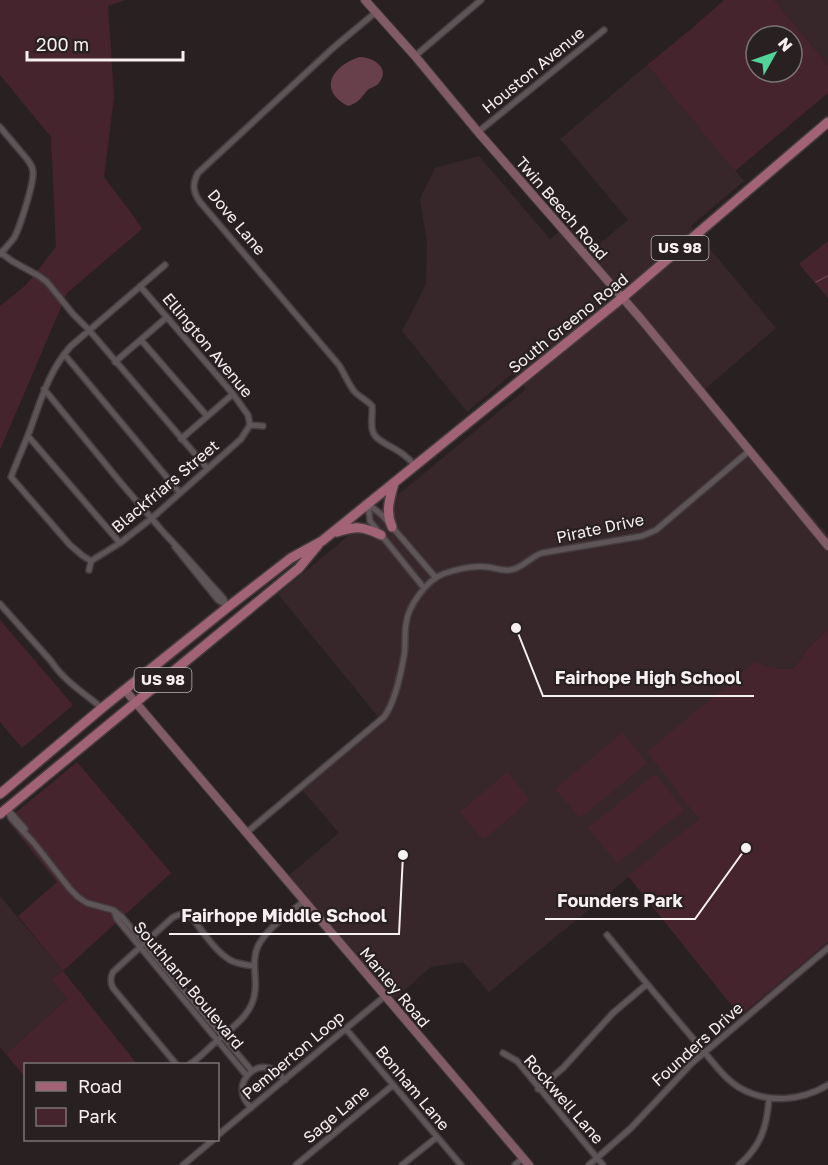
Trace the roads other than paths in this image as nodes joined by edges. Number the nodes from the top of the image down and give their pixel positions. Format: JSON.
{"nodes":[{"id":1,"x":365,"y":0,"type":"edge"},
{"id":2,"x":481,"y":0,"type":"edge"},
{"id":3,"x":375,"y":12,"type":"junction"},
{"id":4,"x":604,"y":30,"type":"dead end"},
{"id":5,"x":415,"y":56,"type":"junction"},
{"id":6,"x":828,"y":122,"type":"edge"},
{"id":7,"x":0,"y":127,"type":"edge"},
{"id":8,"x":478,"y":132,"type":"junction"},
{"id":9,"x":0,"y":253,"type":"edge"},
{"id":10,"x":165,"y":265,"type":"dead end"},
{"id":11,"x":140,"y":286,"type":"junction"},
{"id":12,"x":622,"y":298,"type":"junction"},
{"id":13,"x":167,"y":317,"type":"junction"},
{"id":14,"x":89,"y":330,"type":"junction"},
{"id":15,"x":141,"y":340,"type":"junction"},
{"id":16,"x":64,"y":354,"type":"junction"},
{"id":17,"x":115,"y":362,"type":"junction"},
{"id":18,"x":44,"y":389,"type":"junction"},
{"id":19,"x":233,"y":394,"type":"junction"},
{"id":20,"x":207,"y":416,"type":"junction"},
{"id":21,"x":250,"y":425,"type":"junction"},
{"id":22,"x":263,"y":426,"type":"dead end"},
{"id":23,"x":28,"y":436,"type":"junction"},
{"id":24,"x":181,"y":439,"type":"junction"},
{"id":25,"x":749,"y":451,"type":"junction"},
{"id":26,"x":415,"y":466,"type":"junction"},
{"id":27,"x":207,"y":468,"type":"junction"},
{"id":28,"x":394,"y":482,"type":"junction"},
{"id":29,"x":180,"y":493,"type":"junction"},
{"id":30,"x":368,"y":504,"type":"junction"},
{"id":31,"x":152,"y":518,"type":"junction"},
{"id":32,"x":392,"y":526,"type":"junction"},
{"id":33,"x":332,"y":533,"type":"junction"},
{"id":34,"x":381,"y":535,"type":"junction"},
{"id":35,"x":322,"y":541,"type":"junction"},
{"id":36,"x":120,"y":543,"type":"junction"},
{"id":37,"x":828,"y":546,"type":"edge"},
{"id":38,"x":92,"y":561,"type":"junction"},
{"id":39,"x":89,"y":570,"type":"dead end"},
{"id":40,"x":436,"y":578,"type":"junction"},
{"id":41,"x":424,"y":588,"type":"junction"},
{"id":42,"x":0,"y":604,"type":"edge"},
{"id":43,"x":228,"y":607,"type":"junction"},
{"id":44,"x":125,"y":690,"type":"junction"},
{"id":45,"x":135,"y":702,"type":"junction"},
{"id":46,"x":102,"y":708,"type":"junction"},
{"id":47,"x":0,"y":794,"type":"edge"},
{"id":48,"x":3,"y":812,"type":"edge"},
{"id":49,"x":246,"y":833,"type":"junction"},
{"id":50,"x":304,"y":901,"type":"junction"},
{"id":51,"x":607,"y":935,"type":"dead end"},
{"id":52,"x":142,"y":945,"type":"junction"},
{"id":53,"x":828,"y":948,"type":"edge"},
{"id":54,"x":254,"y":966,"type":"junction"},
{"id":55,"x":647,"y":984,"type":"junction"},
{"id":56,"x":385,"y":996,"type":"junction"},
{"id":57,"x":346,"y":1029,"type":"junction"},
{"id":58,"x":220,"y":1038,"type":"junction"},
{"id":59,"x":704,"y":1052,"type":"junction"},
{"id":60,"x":503,"y":1053,"type":"dead end"},
{"id":61,"x":174,"y":1063,"type":"edge"},
{"id":62,"x":192,"y":1063,"type":"edge"},
{"id":63,"x":252,"y":1071,"type":"junction"},
{"id":64,"x":247,"y":1076,"type":"junction"},
{"id":65,"x":285,"y":1080,"type":"junction"},
{"id":66,"x":393,"y":1085,"type":"junction"},
{"id":67,"x":828,"y":1085,"type":"edge"},
{"id":68,"x":538,"y":1089,"type":"junction"},
{"id":69,"x":769,"y":1098,"type":"junction"},
{"id":70,"x":251,"y":1108,"type":"junction"},
{"id":71,"x":219,"y":1135,"type":"edge"},
{"id":72,"x":436,"y":1137,"type":"junction"},
{"id":73,"x":212,"y":1141,"type":"edge"},
{"id":74,"x":598,"y":1158,"type":"junction"},
{"id":75,"x":526,"y":1162,"type":"edge"},
{"id":76,"x":183,"y":1165,"type":"edge"},
{"id":77,"x":296,"y":1165,"type":"edge"},
{"id":78,"x":402,"y":1165,"type":"edge"},
{"id":79,"x":461,"y":1165,"type":"edge"},
{"id":80,"x":515,"y":1165,"type":"edge"},
{"id":81,"x":589,"y":1165,"type":"edge"},
{"id":82,"x":603,"y":1165,"type":"edge"},
{"id":83,"x":738,"y":1165,"type":"edge"}],
"edges":[{"from":1,"to":3,"type":"street","name":"Twin Beech Road"},
{"from":2,"to":5,"type":"street"},
{"from":3,"to":5,"type":"street","name":"Twin Beech Road"},
{"from":3,"to":26,"type":"street","name":"Dove Lane"},
{"from":4,"to":8,"type":"street","name":"Houston Avenue"},
{"from":5,"to":8,"type":"street","name":"Twin Beech Road"},
{"from":6,"to":12,"type":"main road","name":"South Greeno Road","number":"US 98"},
{"from":7,"to":9,"type":"street"},
{"from":8,"to":12,"type":"street","name":"Twin Beech Road"},
{"from":9,"to":14,"type":"street"},
{"from":10,"to":11,"type":"street"},
{"from":11,"to":13,"type":"street","name":"Ellington Avenue"},
{"from":11,"to":14,"type":"street"},
{"from":12,"to":25,"type":"street","name":"Twin Beech Road"},
{"from":12,"to":26,"type":"main road","name":"South Greeno Road","number":"US 98"},
{"from":13,"to":15,"type":"street"},
{"from":13,"to":19,"type":"street","name":"Ellington Avenue"},
{"from":14,"to":16,"type":"street"},
{"from":14,"to":17,"type":"street"},
{"from":15,"to":17,"type":"street"},
{"from":15,"to":20,"type":"street"},
{"from":16,"to":18,"type":"street"},
{"from":16,"to":29,"type":"street"},
{"from":17,"to":24,"type":"street"},
{"from":18,"to":23,"type":"street"},
{"from":18,"to":31,"type":"street"},
{"from":19,"to":20,"type":"street"},
{"from":19,"to":21,"type":"street","name":"Ellington Avenue"},
{"from":20,"to":24,"type":"street"},
{"from":21,"to":22,"type":"street"},
{"from":21,"to":27,"type":"street","name":"Blackfriars Street"},
{"from":23,"to":36,"type":"street"},
{"from":23,"to":38,"type":"street"},
{"from":24,"to":27,"type":"street"},
{"from":25,"to":37,"type":"street","name":"Twin Beech Road"},
{"from":25,"to":40,"type":"street","name":"Pirate Drive"},
{"from":26,"to":28,"type":"main road","name":"South Greeno Road","number":"US 98"},
{"from":27,"to":29,"type":"street","name":"Blackfriars Street"},
{"from":28,"to":30,"type":"main road","name":"South Greeno Road","number":"US 98"},
{"from":28,"to":32,"type":"main road"},
{"from":29,"to":31,"type":"street","name":"Blackfriars Street"},
{"from":30,"to":32,"type":"street"},
{"from":30,"to":33,"type":"main road","name":"South Greeno Road","number":"US 98"},
{"from":30,"to":34,"type":"street"},
{"from":31,"to":36,"type":"street","name":"Blackfriars Street"},
{"from":31,"to":43,"type":"street"},
{"from":32,"to":40,"type":"street"},
{"from":33,"to":34,"type":"main road"},
{"from":33,"to":35,"type":"main road","name":"South Greeno Road","number":"US 98"},
{"from":34,"to":41,"type":"street"},
{"from":35,"to":43,"type":"main road","name":"South Greeno Road","number":"US 98"},
{"from":35,"to":45,"type":"main road","name":"South Greeno Road","number":"US 98"},
{"from":36,"to":38,"type":"street","name":"Blackfriars Street"},
{"from":38,"to":39,"type":"street"},
{"from":40,"to":41,"type":"street","name":"Pirate Drive"},
{"from":41,"to":49,"type":"street","name":"Pirate Drive"},
{"from":42,"to":46,"type":"street"},
{"from":43,"to":44,"type":"main road","name":"South Greeno Road","number":"US 98"},
{"from":44,"to":45,"type":"street","name":"Manley Road"},
{"from":44,"to":46,"type":"main road","name":"South Greeno Road","number":"US 98"},
{"from":45,"to":48,"type":"main road","name":"South Greeno Road","number":"US 98"},
{"from":45,"to":49,"type":"street","name":"Manley Road"},
{"from":46,"to":47,"type":"main road","name":"South Greeno Road","number":"US 98"},
{"from":48,"to":52,"type":"street","name":"Southland Boulevard"},
{"from":49,"to":50,"type":"street","name":"Manley Road"},
{"from":50,"to":54,"type":"street"},
{"from":50,"to":56,"type":"street","name":"Manley Road"},
{"from":51,"to":55,"type":"street"},
{"from":52,"to":54,"type":"street"},
{"from":52,"to":58,"type":"street","name":"Southland Boulevard"},
{"from":52,"to":61,"type":"street"},
{"from":53,"to":59,"type":"street","name":"Founders Drive"},
{"from":54,"to":58,"type":"street"},
{"from":55,"to":59,"type":"street"},
{"from":55,"to":68,"type":"street"},
{"from":56,"to":57,"type":"street","name":"Pemberton Loop"},
{"from":56,"to":75,"type":"street","name":"Manley Road"},
{"from":57,"to":65,"type":"street","name":"Pemberton Loop"},
{"from":57,"to":66,"type":"street","name":"Bonham Lane"},
{"from":58,"to":62,"type":"street"},
{"from":58,"to":63,"type":"street","name":"Southland Boulevard"},
{"from":58,"to":64,"type":"street","name":"Southland Boulevard"},
{"from":59,"to":69,"type":"street"},
{"from":59,"to":74,"type":"street","name":"Founders Drive"},
{"from":60,"to":68,"type":"street","name":"Rockwell Lane"},
{"from":63,"to":64,"type":"street"},
{"from":63,"to":65,"type":"street"},
{"from":64,"to":70,"type":"street"},
{"from":65,"to":70,"type":"street","name":"Pemberton Loop"},
{"from":66,"to":72,"type":"street","name":"Bonham Lane"},
{"from":66,"to":77,"type":"street","name":"Sage Lane"},
{"from":67,"to":69,"type":"street"},
{"from":68,"to":74,"type":"street","name":"Rockwell Lane"},
{"from":69,"to":83,"type":"street"},
{"from":70,"to":71,"type":"street","name":"Pemberton Loop"},
{"from":72,"to":78,"type":"street"},
{"from":72,"to":79,"type":"street","name":"Bonham Lane"},
{"from":73,"to":76,"type":"street"},
{"from":74,"to":81,"type":"street","name":"Founders Drive"},
{"from":74,"to":82,"type":"street","name":"Rockwell Lane"},
{"from":75,"to":80,"type":"street"}]}
